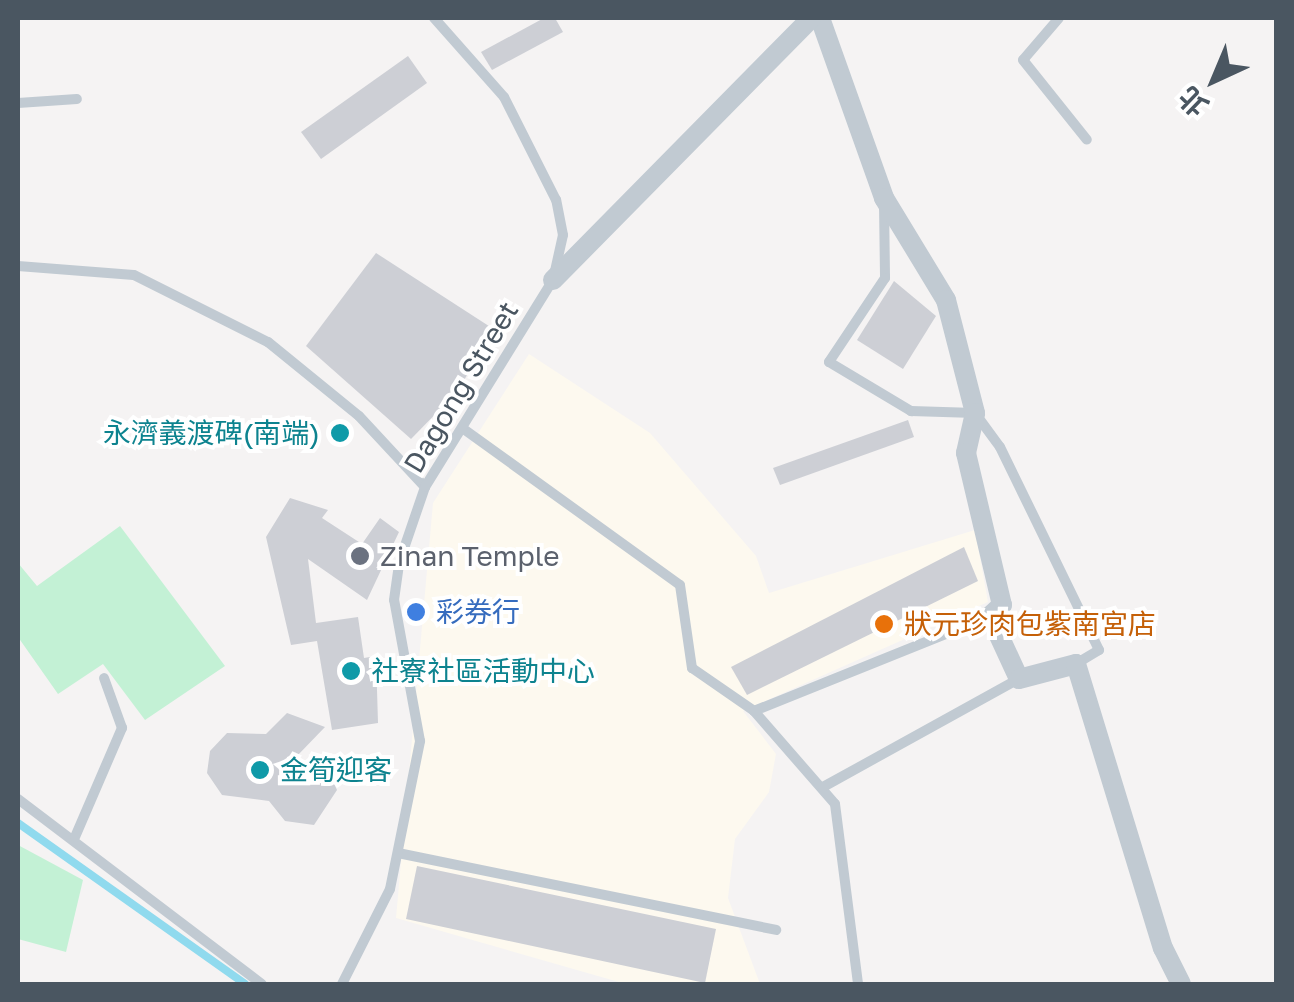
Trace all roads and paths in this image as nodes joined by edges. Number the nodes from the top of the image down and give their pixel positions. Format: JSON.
{"nodes":[{"id":1,"x":434,"y":18,"type":"edge"},
{"id":2,"x":811,"y":18,"type":"edge"},
{"id":3,"x":820,"y":18,"type":"edge"},
{"id":4,"x":1059,"y":18,"type":"edge"},
{"id":5,"x":77,"y":99,"type":"dead end"},
{"id":6,"x":18,"y":104,"type":"edge"},
{"id":7,"x":1087,"y":140,"type":"dead end"},
{"id":8,"x":884,"y":198,"type":"junction"},
{"id":9,"x":18,"y":266,"type":"edge"},
{"id":10,"x":554,"y":280,"type":"junction"},
{"id":11,"x":975,"y":413,"type":"junction"},
{"id":12,"x":465,"y":430,"type":"junction"},
{"id":13,"x":424,"y":487,"type":"junction"},
{"id":14,"x":990,"y":616,"type":"junction"},
{"id":15,"x":1076,"y":664,"type":"junction"},
{"id":16,"x":104,"y":678,"type":"dead end"},
{"id":17,"x":1020,"y":679,"type":"junction"},
{"id":18,"x":754,"y":710,"type":"junction"},
{"id":19,"x":822,"y":787,"type":"junction"},
{"id":20,"x":18,"y":798,"type":"edge"},
{"id":21,"x":75,"y":838,"type":"junction"},
{"id":22,"x":398,"y":852,"type":"junction"},
{"id":23,"x":776,"y":930,"type":"dead end"},
{"id":24,"x":262,"y":984,"type":"edge"},
{"id":25,"x":342,"y":984,"type":"edge"},
{"id":26,"x":858,"y":984,"type":"edge"},
{"id":27,"x":1181,"y":984,"type":"edge"}],
"edges":[{"from":1,"to":10,"type":"lane","name":"Dagong Street"},
{"from":2,"to":10,"type":"street"},
{"from":3,"to":8,"type":"street"},
{"from":4,"to":7,"type":"lane"},
{"from":5,"to":6,"type":"lane"},
{"from":8,"to":11,"type":"street"},
{"from":8,"to":11,"type":"lane"},
{"from":9,"to":13,"type":"lane"},
{"from":10,"to":12,"type":"lane","name":"Dagong Street"},
{"from":11,"to":14,"type":"street"},
{"from":11,"to":15,"type":"lane"},
{"from":12,"to":13,"type":"lane","name":"Dagong Street"},
{"from":12,"to":18,"type":"lane"},
{"from":13,"to":22,"type":"lane","name":"Dagong Street"},
{"from":14,"to":17,"type":"street"},
{"from":14,"to":18,"type":"lane"},
{"from":15,"to":17,"type":"street"},
{"from":15,"to":27,"type":"street"},
{"from":16,"to":21,"type":"lane"},
{"from":17,"to":19,"type":"lane"},
{"from":18,"to":19,"type":"lane"},
{"from":19,"to":26,"type":"lane"},
{"from":20,"to":21,"type":"lane"},
{"from":21,"to":24,"type":"lane"},
{"from":22,"to":23,"type":"lane"},
{"from":22,"to":25,"type":"lane","name":"Dagong Street"}]}
